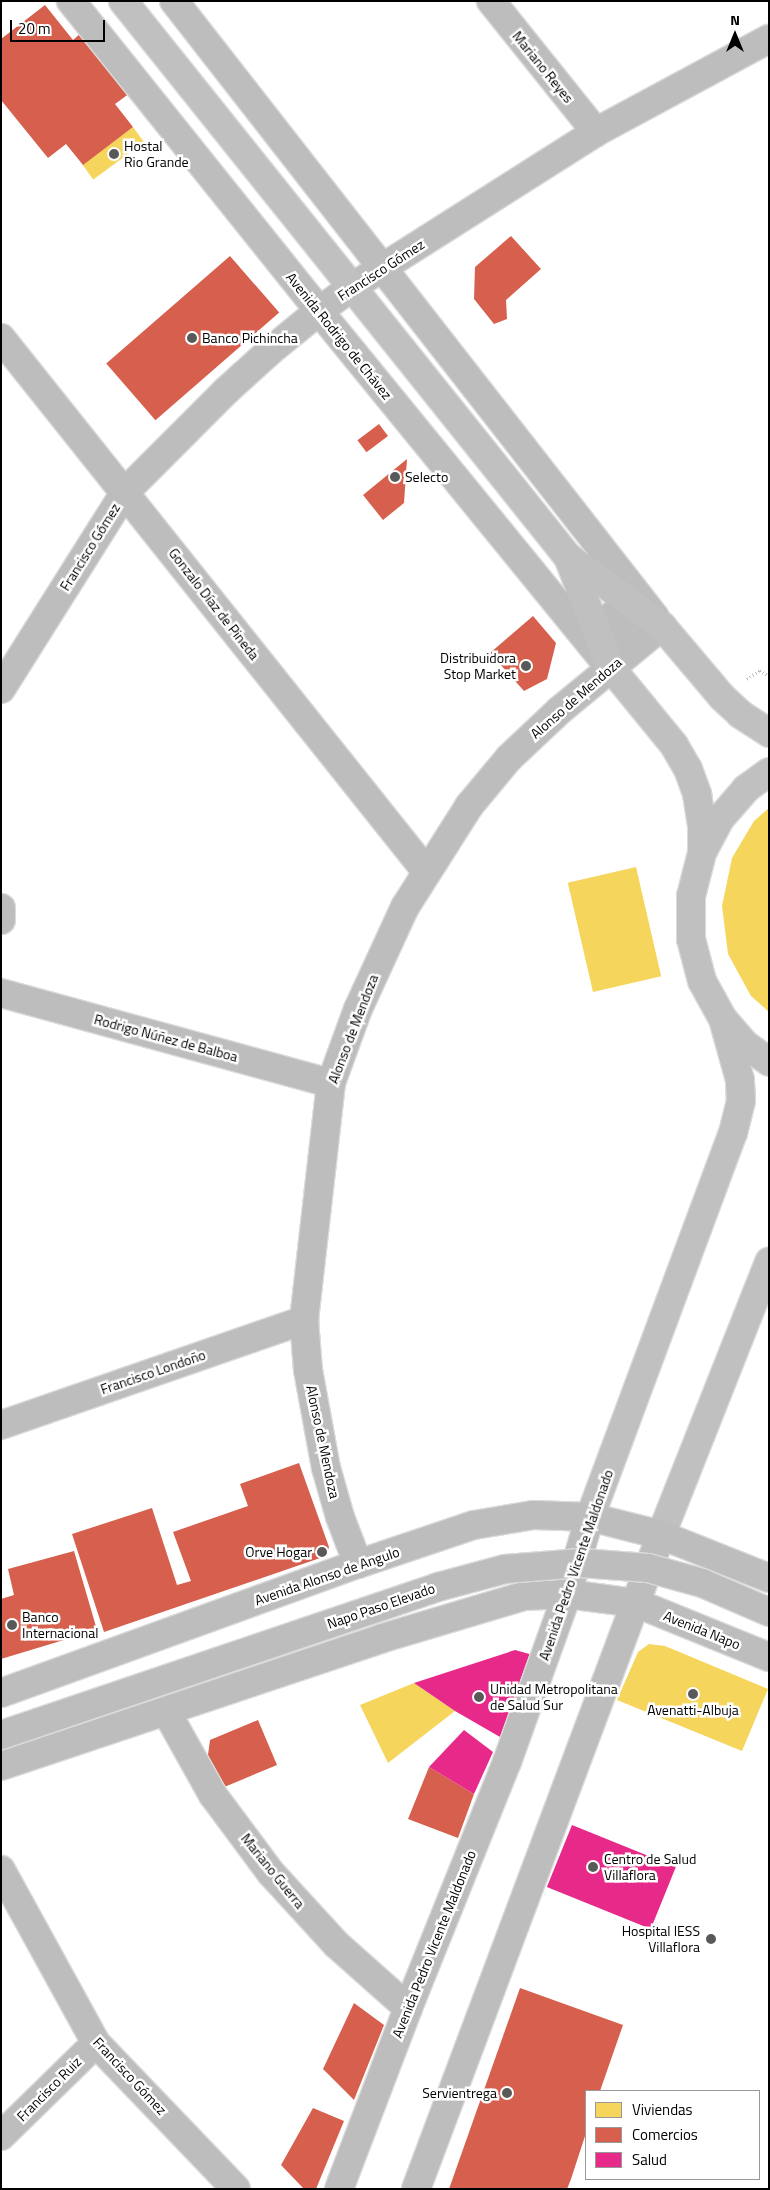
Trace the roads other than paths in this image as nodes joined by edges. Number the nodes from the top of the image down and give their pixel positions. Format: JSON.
{"nodes":[{"id":1,"x":71,"y":1,"type":"edge"},
{"id":2,"x":123,"y":1,"type":"edge"},
{"id":3,"x":174,"y":1,"type":"edge"},
{"id":4,"x":491,"y":1,"type":"edge"},
{"id":5,"x":769,"y":39,"type":"edge"},
{"id":6,"x":596,"y":132,"type":"junction"},
{"id":7,"x":383,"y":268,"type":"junction"},
{"id":8,"x":352,"y":287,"type":"junction"},
{"id":9,"x":319,"y":311,"type":"junction"},
{"id":10,"x":1,"y":338,"type":"edge"},
{"id":11,"x":125,"y":492,"type":"junction"},
{"id":12,"x":568,"y":557,"type":"junction"},
{"id":13,"x":662,"y":626,"type":"junction"},
{"id":14,"x":611,"y":668,"type":"junction"},
{"id":15,"x":1,"y":689,"type":"edge"},
{"id":16,"x":769,"y":733,"type":"edge"},
{"id":17,"x":769,"y":772,"type":"edge"},
{"id":18,"x":702,"y":853,"type":"junction"},
{"id":19,"x":426,"y":871,"type":"junction"},
{"id":20,"x":1,"y":908,"type":"edge"},
{"id":21,"x":1,"y":920,"type":"edge"},
{"id":22,"x":1,"y":993,"type":"edge"},
{"id":23,"x":723,"y":1019,"type":"junction"},
{"id":24,"x":769,"y":1062,"type":"edge"},
{"id":25,"x":331,"y":1083,"type":"junction"},
{"id":26,"x":769,"y":1262,"type":"edge"},
{"id":27,"x":304,"y":1320,"type":"junction"},
{"id":28,"x":1,"y":1424,"type":"edge"},
{"id":29,"x":590,"y":1517,"type":"junction"},
{"id":30,"x":661,"y":1535,"type":"junction"},
{"id":31,"x":358,"y":1564,"type":"junction"},
{"id":32,"x":769,"y":1578,"type":"edge"},
{"id":33,"x":567,"y":1594,"type":"junction"},
{"id":34,"x":636,"y":1603,"type":"junction"},
{"id":35,"x":769,"y":1612,"type":"edge"},
{"id":36,"x":769,"y":1657,"type":"edge"},
{"id":37,"x":1,"y":1693,"type":"edge"},
{"id":38,"x":166,"y":1711,"type":"junction"},
{"id":39,"x":1,"y":1735,"type":"edge"},
{"id":40,"x":1,"y":1766,"type":"edge"},
{"id":41,"x":1,"y":1870,"type":"edge"},
{"id":42,"x":408,"y":2008,"type":"junction"},
{"id":43,"x":96,"y":2042,"type":"junction"},
{"id":44,"x":1,"y":2136,"type":"edge"},
{"id":45,"x":236,"y":2189,"type":"edge"},
{"id":46,"x":339,"y":2189,"type":"edge"},
{"id":47,"x":416,"y":2189,"type":"edge"}],
"edges":[{"from":1,"to":9,"type":"street","name":"Avenida Rodrigo de Chávez"},
{"from":2,"to":8,"type":"main road","name":"Avenida Rodrigo de Chávez"},
{"from":3,"to":7,"type":"street","name":"Avenida Rodrigo de Chávez"},
{"from":4,"to":6,"type":"street","name":"Mariano Reyes"},
{"from":5,"to":6,"type":"street","name":"Francisco Gómez"},
{"from":6,"to":7,"type":"street","name":"Francisco Gómez"},
{"from":7,"to":8,"type":"street","name":"Francisco Gómez"},
{"from":7,"to":13,"type":"street","name":"Avenida Rodrigo de Chávez"},
{"from":8,"to":9,"type":"street","name":"Francisco Gómez"},
{"from":8,"to":12,"type":"main road","name":"Avenida Rodrigo de Chávez"},
{"from":9,"to":11,"type":"street","name":"Francisco Gómez"},
{"from":9,"to":14,"type":"street","name":"Avenida Rodrigo de Chávez"},
{"from":10,"to":11,"type":"street","name":"Gonzalo Díaz de Pineda"},
{"from":11,"to":15,"type":"street","name":"Francisco Gómez"},
{"from":11,"to":19,"type":"street","name":"Gonzalo Díaz de Pineda"},
{"from":12,"to":13,"type":"main road","name":"Avenida Rodrigo de Chávez"},
{"from":12,"to":14,"type":"main road","name":"Avenida Rodrigo de Chávez"},
{"from":13,"to":14,"type":"street","name":"Alonso de Mendoza"},
{"from":13,"to":16,"type":"main road","name":"Avenida Rodrigo de Chávez"},
{"from":14,"to":18,"type":"main road","name":"Avenida Rodrigo de Chávez"},
{"from":14,"to":19,"type":"street","name":"Alonso de Mendoza"},
{"from":17,"to":18,"type":"main road"},
{"from":18,"to":23,"type":"main road"},
{"from":19,"to":25,"type":"street","name":"Alonso de Mendoza"},
{"from":20,"to":21,"type":"street"},
{"from":22,"to":25,"type":"street","name":"Rodrigo Núñez de Balboa"},
{"from":23,"to":24,"type":"main road"},
{"from":23,"to":29,"type":"main road","name":"Avenida Pedro Vicente Maldonado"},
{"from":25,"to":27,"type":"street","name":"Alonso de Mendoza"},
{"from":26,"to":30,"type":"main road"},
{"from":27,"to":28,"type":"street","name":"Francisco Londoño"},
{"from":27,"to":31,"type":"street","name":"Alonso de Mendoza"},
{"from":29,"to":30,"type":"street","name":"Avenida Alonso de Angulo"},
{"from":29,"to":31,"type":"street","name":"Avenida Alonso de Angulo"},
{"from":29,"to":33,"type":"street","name":"Avenida Pedro Vicente Maldonado"},
{"from":30,"to":32,"type":"street"},
{"from":30,"to":34,"type":"street"},
{"from":31,"to":37,"type":"street","name":"Avenida Alonso de Angulo"},
{"from":33,"to":34,"type":"street"},
{"from":33,"to":38,"type":"street"},
{"from":33,"to":42,"type":"street","name":"Avenida Pedro Vicente Maldonado"},
{"from":34,"to":36,"type":"street","name":"Avenida Napo"},
{"from":34,"to":47,"type":"street"},
{"from":35,"to":39,"type":"street","name":"Napo Paso Elevado","bridge":true},
{"from":38,"to":40,"type":"street"},
{"from":38,"to":42,"type":"street","name":"Mariano Guerra"},
{"from":41,"to":43,"type":"street","name":"Francisco Gómez"},
{"from":42,"to":46,"type":"street","name":"Avenida Pedro Vicente Maldonado"},
{"from":43,"to":44,"type":"street","name":"Francisco Ruiz"},
{"from":43,"to":45,"type":"street","name":"Francisco Gómez"}]}
